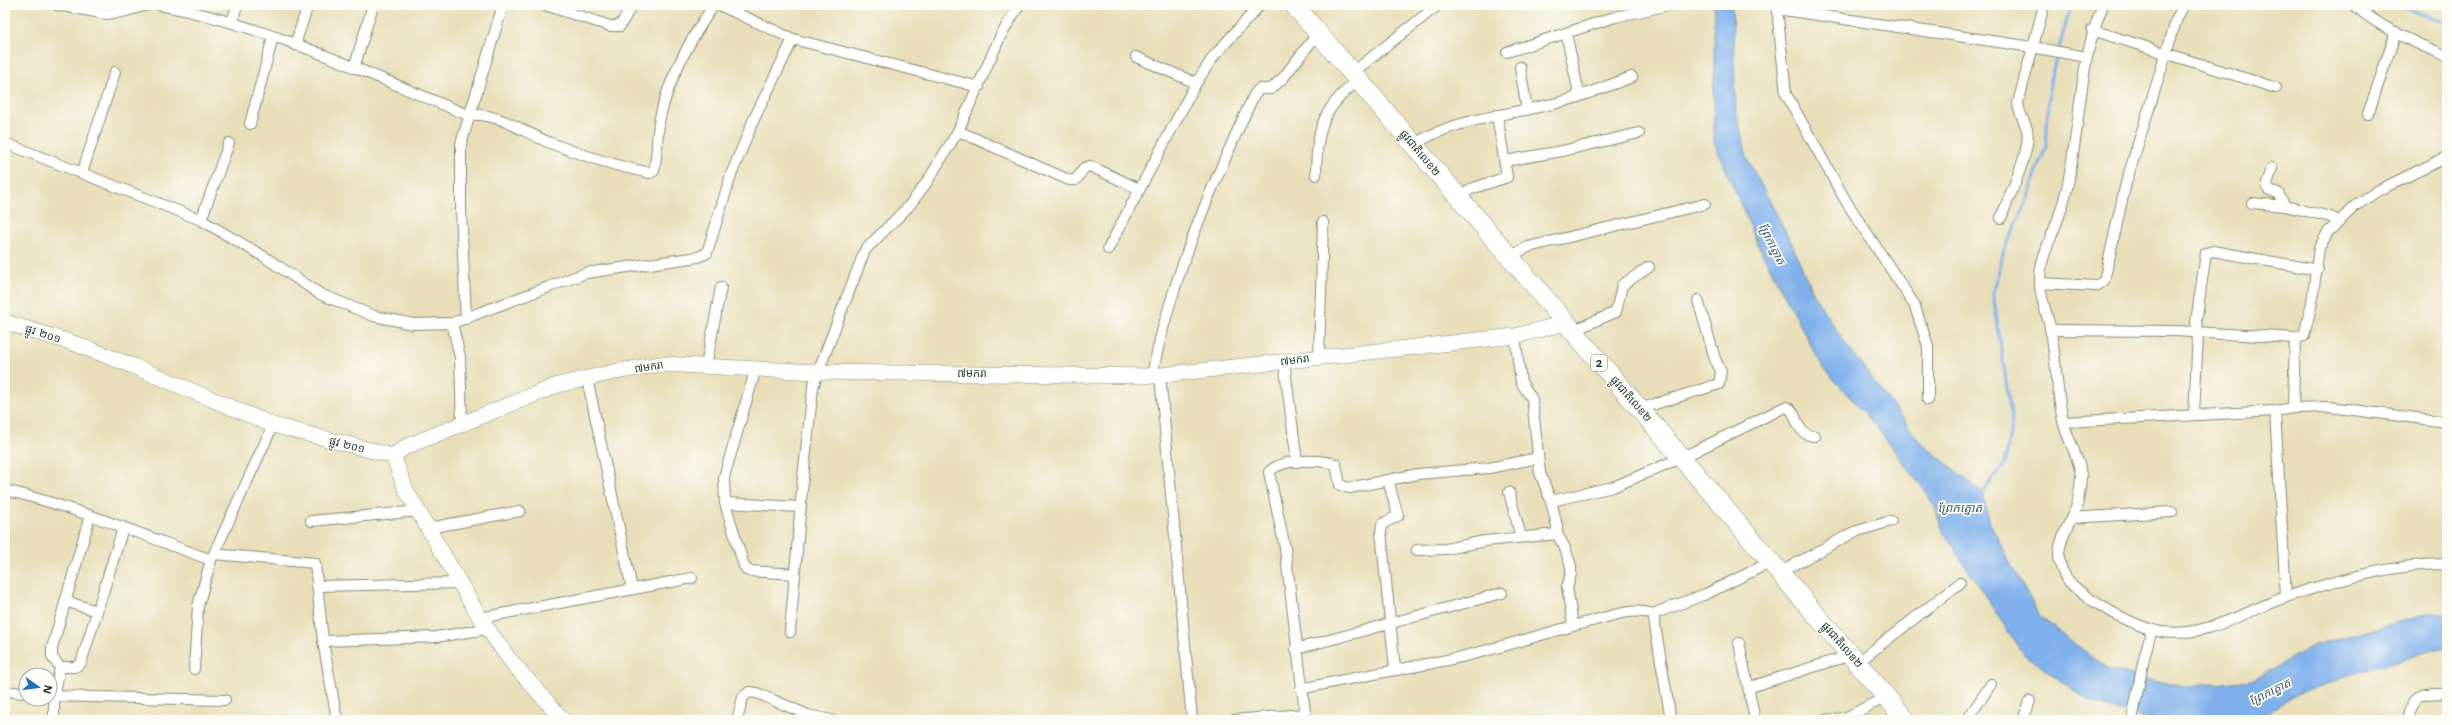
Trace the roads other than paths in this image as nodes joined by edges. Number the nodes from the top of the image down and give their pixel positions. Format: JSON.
{"nodes":[{"id":1,"x":57,"y":5,"type":"edge"},
{"id":2,"x":147,"y":5,"type":"edge"},
{"id":3,"x":237,"y":5,"type":"edge"},
{"id":4,"x":308,"y":5,"type":"edge"},
{"id":5,"x":373,"y":5,"type":"edge"},
{"id":6,"x":503,"y":5,"type":"edge"},
{"id":7,"x":545,"y":5,"type":"edge"},
{"id":8,"x":632,"y":5,"type":"edge"},
{"id":9,"x":714,"y":5,"type":"edge"},
{"id":10,"x":719,"y":5,"type":"edge"},
{"id":11,"x":1019,"y":5,"type":"edge"},
{"id":12,"x":1260,"y":5,"type":"edge"},
{"id":13,"x":1438,"y":5,"type":"edge"},
{"id":14,"x":1669,"y":5,"type":"edge"},
{"id":15,"x":2044,"y":5,"type":"edge"},
{"id":16,"x":2103,"y":5,"type":"edge"},
{"id":17,"x":2184,"y":5,"type":"edge"},
{"id":18,"x":2354,"y":5,"type":"edge"},
{"id":19,"x":166,"y":6,"type":"edge"},
{"id":20,"x":75,"y":7,"type":"edge"},
{"id":21,"x":1298,"y":7,"type":"edge"},
{"id":22,"x":1777,"y":7,"type":"edge"},
{"id":23,"x":232,"y":22,"type":"junction"},
{"id":24,"x":2092,"y":30,"type":"junction"},
{"id":25,"x":1566,"y":32,"type":"junction"},
{"id":26,"x":2396,"y":32,"type":"junction"},
{"id":27,"x":1318,"y":33,"type":"junction"},
{"id":28,"x":274,"y":37,"type":"junction"},
{"id":29,"x":793,"y":39,"type":"junction"},
{"id":30,"x":295,"y":46,"type":"junction"},
{"id":31,"x":2032,"y":47,"type":"junction"},
{"id":32,"x":1507,"y":52,"type":"dead end"},
{"id":33,"x":2166,"y":53,"type":"junction"},
{"id":34,"x":2447,"y":56,"type":"edge"},
{"id":35,"x":1136,"y":57,"type":"dead end"},
{"id":36,"x":2086,"y":57,"type":"junction"},
{"id":37,"x":1520,"y":67,"type":"dead end"},
{"id":38,"x":354,"y":68,"type":"junction"},
{"id":39,"x":115,"y":72,"type":"dead end"},
{"id":40,"x":1355,"y":76,"type":"junction"},
{"id":41,"x":1632,"y":77,"type":"dead end"},
{"id":42,"x":1196,"y":84,"type":"junction"},
{"id":43,"x":979,"y":87,"type":"junction"},
{"id":44,"x":2276,"y":88,"type":"dead end"},
{"id":45,"x":1575,"y":98,"type":"junction"},
{"id":46,"x":1527,"y":110,"type":"junction"},
{"id":47,"x":2368,"y":114,"type":"dead end"},
{"id":48,"x":468,"y":115,"type":"junction"},
{"id":49,"x":1497,"y":115,"type":"junction"},
{"id":50,"x":250,"y":124,"type":"dead end"},
{"id":51,"x":958,"y":131,"type":"junction"},
{"id":52,"x":1639,"y":133,"type":"dead end"},
{"id":53,"x":5,"y":143,"type":"edge"},
{"id":54,"x":229,"y":143,"type":"dead end"},
{"id":55,"x":1414,"y":145,"type":"junction"},
{"id":56,"x":2447,"y":157,"type":"edge"},
{"id":57,"x":1505,"y":161,"type":"junction"},
{"id":58,"x":2272,"y":168,"type":"dead end"},
{"id":59,"x":82,"y":173,"type":"junction"},
{"id":60,"x":1316,"y":175,"type":"dead end"},
{"id":61,"x":1139,"y":189,"type":"junction"},
{"id":62,"x":1458,"y":197,"type":"junction"},
{"id":63,"x":2252,"y":203,"type":"dead end"},
{"id":64,"x":1705,"y":204,"type":"dead end"},
{"id":65,"x":2285,"y":206,"type":"junction"},
{"id":66,"x":2001,"y":218,"type":"dead end"},
{"id":67,"x":201,"y":220,"type":"junction"},
{"id":68,"x":1323,"y":222,"type":"dead end"},
{"id":69,"x":2339,"y":222,"type":"junction"},
{"id":70,"x":1108,"y":249,"type":"dead end"},
{"id":71,"x":1508,"y":257,"type":"junction"},
{"id":72,"x":1649,"y":267,"type":"dead end"},
{"id":73,"x":2318,"y":270,"type":"junction"},
{"id":74,"x":2040,"y":283,"type":"junction"},
{"id":75,"x":721,"y":286,"type":"dead end"},
{"id":76,"x":1698,"y":300,"type":"dead end"},
{"id":77,"x":466,"y":319,"type":"junction"},
{"id":78,"x":5,"y":322,"type":"edge"},
{"id":79,"x":452,"y":323,"type":"junction"},
{"id":80,"x":1569,"y":327,"type":"junction"},
{"id":81,"x":2050,"y":330,"type":"junction"},
{"id":82,"x":2198,"y":333,"type":"junction"},
{"id":83,"x":1515,"y":336,"type":"junction"},
{"id":84,"x":2295,"y":338,"type":"junction"},
{"id":85,"x":1319,"y":358,"type":"junction"},
{"id":86,"x":1284,"y":362,"type":"junction"},
{"id":87,"x":706,"y":366,"type":"junction"},
{"id":88,"x":756,"y":368,"type":"junction"},
{"id":89,"x":818,"y":372,"type":"junction"},
{"id":90,"x":1156,"y":375,"type":"junction"},
{"id":91,"x":587,"y":378,"type":"junction"},
{"id":92,"x":1928,"y":400,"type":"dead end"},
{"id":93,"x":2293,"y":408,"type":"junction"},
{"id":94,"x":1639,"y":409,"type":"junction"},
{"id":95,"x":2274,"y":411,"type":"junction"},
{"id":96,"x":2194,"y":415,"type":"junction"},
{"id":97,"x":2064,"y":422,"type":"junction"},
{"id":98,"x":2447,"y":422,"type":"edge"},
{"id":99,"x":462,"y":424,"type":"junction"},
{"id":100,"x":273,"y":425,"type":"junction"},
{"id":101,"x":1815,"y":436,"type":"dead end"},
{"id":102,"x":393,"y":456,"type":"junction"},
{"id":103,"x":1538,"y":456,"type":"junction"},
{"id":104,"x":1681,"y":458,"type":"junction"},
{"id":105,"x":1297,"y":462,"type":"junction"},
{"id":106,"x":1388,"y":480,"type":"junction"},
{"id":107,"x":5,"y":490,"type":"edge"},
{"id":108,"x":1509,"y":492,"type":"dead end"},
{"id":109,"x":1552,"y":502,"type":"junction"},
{"id":110,"x":724,"y":503,"type":"junction"},
{"id":111,"x":801,"y":507,"type":"junction"},
{"id":112,"x":520,"y":510,"type":"dead end"},
{"id":113,"x":419,"y":511,"type":"junction"},
{"id":114,"x":2172,"y":512,"type":"dead end"},
{"id":115,"x":90,"y":516,"type":"junction"},
{"id":116,"x":2071,"y":518,"type":"junction"},
{"id":117,"x":311,"y":521,"type":"dead end"},
{"id":118,"x":1891,"y":521,"type":"dead end"},
{"id":119,"x":123,"y":528,"type":"junction"},
{"id":120,"x":428,"y":528,"type":"junction"},
{"id":121,"x":1557,"y":534,"type":"junction"},
{"id":122,"x":1521,"y":538,"type":"junction"},
{"id":123,"x":1417,"y":550,"type":"dead end"},
{"id":124,"x":212,"y":557,"type":"junction"},
{"id":125,"x":2447,"y":564,"type":"edge"},
{"id":126,"x":1775,"y":568,"type":"junction"},
{"id":127,"x":795,"y":574,"type":"junction"},
{"id":128,"x":692,"y":578,"type":"dead end"},
{"id":129,"x":461,"y":583,"type":"junction"},
{"id":130,"x":1960,"y":583,"type":"dead end"},
{"id":131,"x":317,"y":586,"type":"junction"},
{"id":132,"x":632,"y":589,"type":"junction"},
{"id":133,"x":1502,"y":593,"type":"dead end"},
{"id":134,"x":2286,"y":597,"type":"junction"},
{"id":135,"x":65,"y":601,"type":"junction"},
{"id":136,"x":97,"y":611,"type":"junction"},
{"id":137,"x":1653,"y":614,"type":"junction"},
{"id":138,"x":483,"y":623,"type":"junction"},
{"id":139,"x":1390,"y":623,"type":"junction"},
{"id":140,"x":1573,"y":625,"type":"junction"},
{"id":141,"x":2152,"y":629,"type":"junction"},
{"id":142,"x":790,"y":632,"type":"dead end"},
{"id":143,"x":323,"y":641,"type":"junction"},
{"id":144,"x":1739,"y":643,"type":"dead end"},
{"id":145,"x":1296,"y":649,"type":"junction"},
{"id":146,"x":1854,"y":659,"type":"junction"},
{"id":147,"x":60,"y":668,"type":"junction"},
{"id":148,"x":194,"y":669,"type":"dead end"},
{"id":149,"x":1395,"y":669,"type":"junction"},
{"id":150,"x":58,"y":675,"type":"edge"},
{"id":151,"x":1991,"y":684,"type":"dead end"},
{"id":152,"x":1750,"y":687,"type":"junction"},
{"id":153,"x":1301,"y":689,"type":"junction"},
{"id":154,"x":14,"y":692,"type":"dead end"},
{"id":155,"x":18,"y":692,"type":"edge"},
{"id":156,"x":2447,"y":693,"type":"edge"},
{"id":157,"x":58,"y":696,"type":"edge"},
{"id":158,"x":1886,"y":697,"type":"junction"},
{"id":159,"x":225,"y":700,"type":"dead end"},
{"id":160,"x":2030,"y":701,"type":"dead end"},
{"id":161,"x":53,"y":707,"type":"edge"},
{"id":162,"x":1306,"y":717,"type":"edge"},
{"id":163,"x":54,"y":720,"type":"edge"},
{"id":164,"x":337,"y":720,"type":"edge"},
{"id":165,"x":563,"y":720,"type":"edge"},
{"id":166,"x":737,"y":720,"type":"edge"},
{"id":167,"x":831,"y":720,"type":"edge"},
{"id":168,"x":1192,"y":720,"type":"edge"},
{"id":169,"x":1234,"y":720,"type":"edge"},
{"id":170,"x":1671,"y":720,"type":"edge"},
{"id":171,"x":1755,"y":720,"type":"edge"},
{"id":172,"x":1824,"y":720,"type":"edge"},
{"id":173,"x":1906,"y":720,"type":"edge"},
{"id":174,"x":1967,"y":720,"type":"edge"},
{"id":175,"x":2023,"y":720,"type":"edge"},
{"id":176,"x":2132,"y":720,"type":"edge"},
{"id":177,"x":2407,"y":720,"type":"edge"}],
"edges":[{"from":1,"to":20,"type":"street"},
{"from":2,"to":20,"type":"street"},
{"from":3,"to":23,"type":"street"},
{"from":4,"to":30,"type":"street"},
{"from":5,"to":38,"type":"street"},
{"from":6,"to":48,"type":"street"},
{"from":7,"to":8,"type":"street"},
{"from":9,"to":48,"type":"street"},
{"from":10,"to":29,"type":"street"},
{"from":11,"to":43,"type":"street"},
{"from":12,"to":42,"type":"street"},
{"from":13,"to":40,"type":"street"},
{"from":14,"to":25,"type":"street"},
{"from":15,"to":31,"type":"street"},
{"from":16,"to":24,"type":"street"},
{"from":17,"to":33,"type":"street"},
{"from":18,"to":26,"type":"street"},
{"from":19,"to":23,"type":"street"},
{"from":21,"to":27,"type":"highway","name":"ផ្លូវជាតិលេខ២","number":"2"},
{"from":22,"to":31,"type":"street"},
{"from":22,"to":92,"type":"street"},
{"from":23,"to":28,"type":"street"},
{"from":24,"to":33,"type":"street"},
{"from":24,"to":36,"type":"street"},
{"from":25,"to":32,"type":"street"},
{"from":25,"to":45,"type":"street"},
{"from":26,"to":34,"type":"street"},
{"from":26,"to":47,"type":"street"},
{"from":27,"to":40,"type":"highway","name":"ផ្លូវជាតិលេខ២","number":"2"},
{"from":27,"to":90,"type":"street"},
{"from":28,"to":30,"type":"street"},
{"from":28,"to":50,"type":"street"},
{"from":29,"to":43,"type":"street"},
{"from":29,"to":77,"type":"street"},
{"from":30,"to":38,"type":"street"},
{"from":31,"to":36,"type":"street"},
{"from":31,"to":66,"type":"street"},
{"from":33,"to":44,"type":"street"},
{"from":33,"to":74,"type":"street"},
{"from":35,"to":42,"type":"street"},
{"from":36,"to":74,"type":"street"},
{"from":37,"to":46,"type":"street"},
{"from":38,"to":48,"type":"street"},
{"from":39,"to":59,"type":"street"},
{"from":40,"to":55,"type":"highway","name":"ផ្លូវជាតិលេខ២","number":"2"},
{"from":40,"to":60,"type":"street"},
{"from":41,"to":45,"type":"street"},
{"from":42,"to":61,"type":"street"},
{"from":43,"to":51,"type":"street"},
{"from":45,"to":46,"type":"street"},
{"from":46,"to":49,"type":"street"},
{"from":48,"to":77,"type":"street"},
{"from":49,"to":55,"type":"street"},
{"from":49,"to":57,"type":"street"},
{"from":51,"to":61,"type":"street"},
{"from":51,"to":89,"type":"street"},
{"from":52,"to":57,"type":"street"},
{"from":53,"to":59,"type":"street"},
{"from":54,"to":67,"type":"street"},
{"from":55,"to":62,"type":"highway","name":"ផ្លូវជាតិលេខ២","number":"2"},
{"from":56,"to":69,"type":"street"},
{"from":57,"to":62,"type":"street"},
{"from":58,"to":65,"type":"street"},
{"from":59,"to":67,"type":"street"},
{"from":61,"to":70,"type":"street"},
{"from":62,"to":71,"type":"highway","name":"ផ្លូវជាតិលេខ២","number":"2"},
{"from":63,"to":65,"type":"street"},
{"from":64,"to":71,"type":"street"},
{"from":65,"to":69,"type":"street"},
{"from":67,"to":79,"type":"street"},
{"from":68,"to":85,"type":"street"},
{"from":69,"to":73,"type":"street"},
{"from":71,"to":80,"type":"highway","name":"ផ្លូវជាតិលេខ២","number":"2"},
{"from":72,"to":80,"type":"street"},
{"from":73,"to":82,"type":"street"},
{"from":73,"to":84,"type":"street"},
{"from":74,"to":81,"type":"street"},
{"from":75,"to":87,"type":"street"},
{"from":76,"to":94,"type":"street"},
{"from":77,"to":79,"type":"street"},
{"from":78,"to":100,"type":"street","name":"ផ្លូវ ២០១"},
{"from":79,"to":99,"type":"street"},
{"from":80,"to":83,"type":"street","name":"៧មករា"},
{"from":80,"to":94,"type":"highway","name":"ផ្លូវជាតិលេខ២","number":"2"},
{"from":81,"to":82,"type":"street"},
{"from":81,"to":97,"type":"street"},
{"from":82,"to":84,"type":"street"},
{"from":82,"to":96,"type":"street"},
{"from":83,"to":85,"type":"street","name":"៧មករា"},
{"from":83,"to":103,"type":"street"},
{"from":84,"to":93,"type":"street"},
{"from":85,"to":86,"type":"street","name":"៧មករា"},
{"from":86,"to":90,"type":"street","name":"៧មករា"},
{"from":86,"to":105,"type":"street"},
{"from":87,"to":88,"type":"street","name":"៧មករា"},
{"from":87,"to":91,"type":"street","name":"៧មករា"},
{"from":88,"to":89,"type":"street","name":"៧មករា"},
{"from":88,"to":110,"type":"street"},
{"from":89,"to":90,"type":"street","name":"៧មករា"},
{"from":89,"to":111,"type":"street"},
{"from":90,"to":168,"type":"street"},
{"from":91,"to":99,"type":"street","name":"៧មករា"},
{"from":91,"to":132,"type":"street"},
{"from":93,"to":95,"type":"street"},
{"from":93,"to":98,"type":"street"},
{"from":94,"to":104,"type":"highway","name":"ផ្លូវជាតិលេខ២","number":"2"},
{"from":95,"to":96,"type":"street"},
{"from":95,"to":134,"type":"street"},
{"from":96,"to":97,"type":"street"},
{"from":97,"to":116,"type":"street"},
{"from":99,"to":102,"type":"street","name":"៧មករា"},
{"from":100,"to":102,"type":"street","name":"ផ្លូវ ២០១"},
{"from":100,"to":124,"type":"street"},
{"from":101,"to":104,"type":"street"},
{"from":102,"to":113,"type":"street"},
{"from":103,"to":106,"type":"street"},
{"from":103,"to":109,"type":"street"},
{"from":104,"to":109,"type":"street"},
{"from":104,"to":126,"type":"highway","name":"ផ្លូវជាតិលេខ២","number":"2"},
{"from":105,"to":106,"type":"street"},
{"from":105,"to":145,"type":"street"},
{"from":106,"to":139,"type":"street"},
{"from":107,"to":115,"type":"street"},
{"from":108,"to":122,"type":"street"},
{"from":109,"to":121,"type":"street"},
{"from":110,"to":111,"type":"street"},
{"from":110,"to":127,"type":"street"},
{"from":111,"to":127,"type":"street"},
{"from":112,"to":120,"type":"street"},
{"from":113,"to":117,"type":"street"},
{"from":113,"to":120,"type":"street"},
{"from":114,"to":116,"type":"street"},
{"from":115,"to":119,"type":"street"},
{"from":115,"to":135,"type":"street"},
{"from":116,"to":141,"type":"street"},
{"from":118,"to":126,"type":"street"},
{"from":119,"to":124,"type":"street"},
{"from":119,"to":136,"type":"street"},
{"from":120,"to":129,"type":"street"},
{"from":121,"to":122,"type":"street"},
{"from":121,"to":140,"type":"street"},
{"from":122,"to":123,"type":"street"},
{"from":124,"to":131,"type":"street"},
{"from":124,"to":148,"type":"street"},
{"from":125,"to":134,"type":"street"},
{"from":126,"to":137,"type":"street"},
{"from":126,"to":146,"type":"highway","name":"ផ្លូវជាតិលេខ២","number":"2"},
{"from":127,"to":142,"type":"street"},
{"from":128,"to":132,"type":"street"},
{"from":129,"to":131,"type":"street"},
{"from":129,"to":138,"type":"street"},
{"from":130,"to":146,"type":"street"},
{"from":131,"to":143,"type":"street"},
{"from":132,"to":138,"type":"street"},
{"from":133,"to":139,"type":"street"},
{"from":134,"to":141,"type":"street"},
{"from":135,"to":136,"type":"street"},
{"from":135,"to":147,"type":"street"},
{"from":136,"to":147,"type":"street"},
{"from":137,"to":140,"type":"street"},
{"from":137,"to":170,"type":"street"},
{"from":138,"to":143,"type":"street"},
{"from":138,"to":165,"type":"street"},
{"from":139,"to":145,"type":"street"},
{"from":139,"to":149,"type":"street"},
{"from":140,"to":149,"type":"street"},
{"from":141,"to":176,"type":"street"},
{"from":143,"to":164,"type":"street"},
{"from":144,"to":152,"type":"street"},
{"from":145,"to":153,"type":"street"},
{"from":146,"to":152,"type":"street"},
{"from":146,"to":158,"type":"highway","name":"ផ្លូវជាតិលេខ២","number":"2"},
{"from":147,"to":150,"type":"street"},
{"from":149,"to":153,"type":"street"},
{"from":151,"to":174,"type":"street"},
{"from":152,"to":171,"type":"street"},
{"from":153,"to":162,"type":"street"},
{"from":154,"to":155,"type":"street"},
{"from":156,"to":177,"type":"street"},
{"from":157,"to":159,"type":"street"},
{"from":158,"to":172,"type":"street"},
{"from":158,"to":173,"type":"highway","name":"ផ្លូវជាតិលេខ២","number":"2"},
{"from":160,"to":175,"type":"street"},
{"from":161,"to":163,"type":"street"},
{"from":162,"to":169,"type":"street"},
{"from":166,"to":167,"type":"street"}]}
